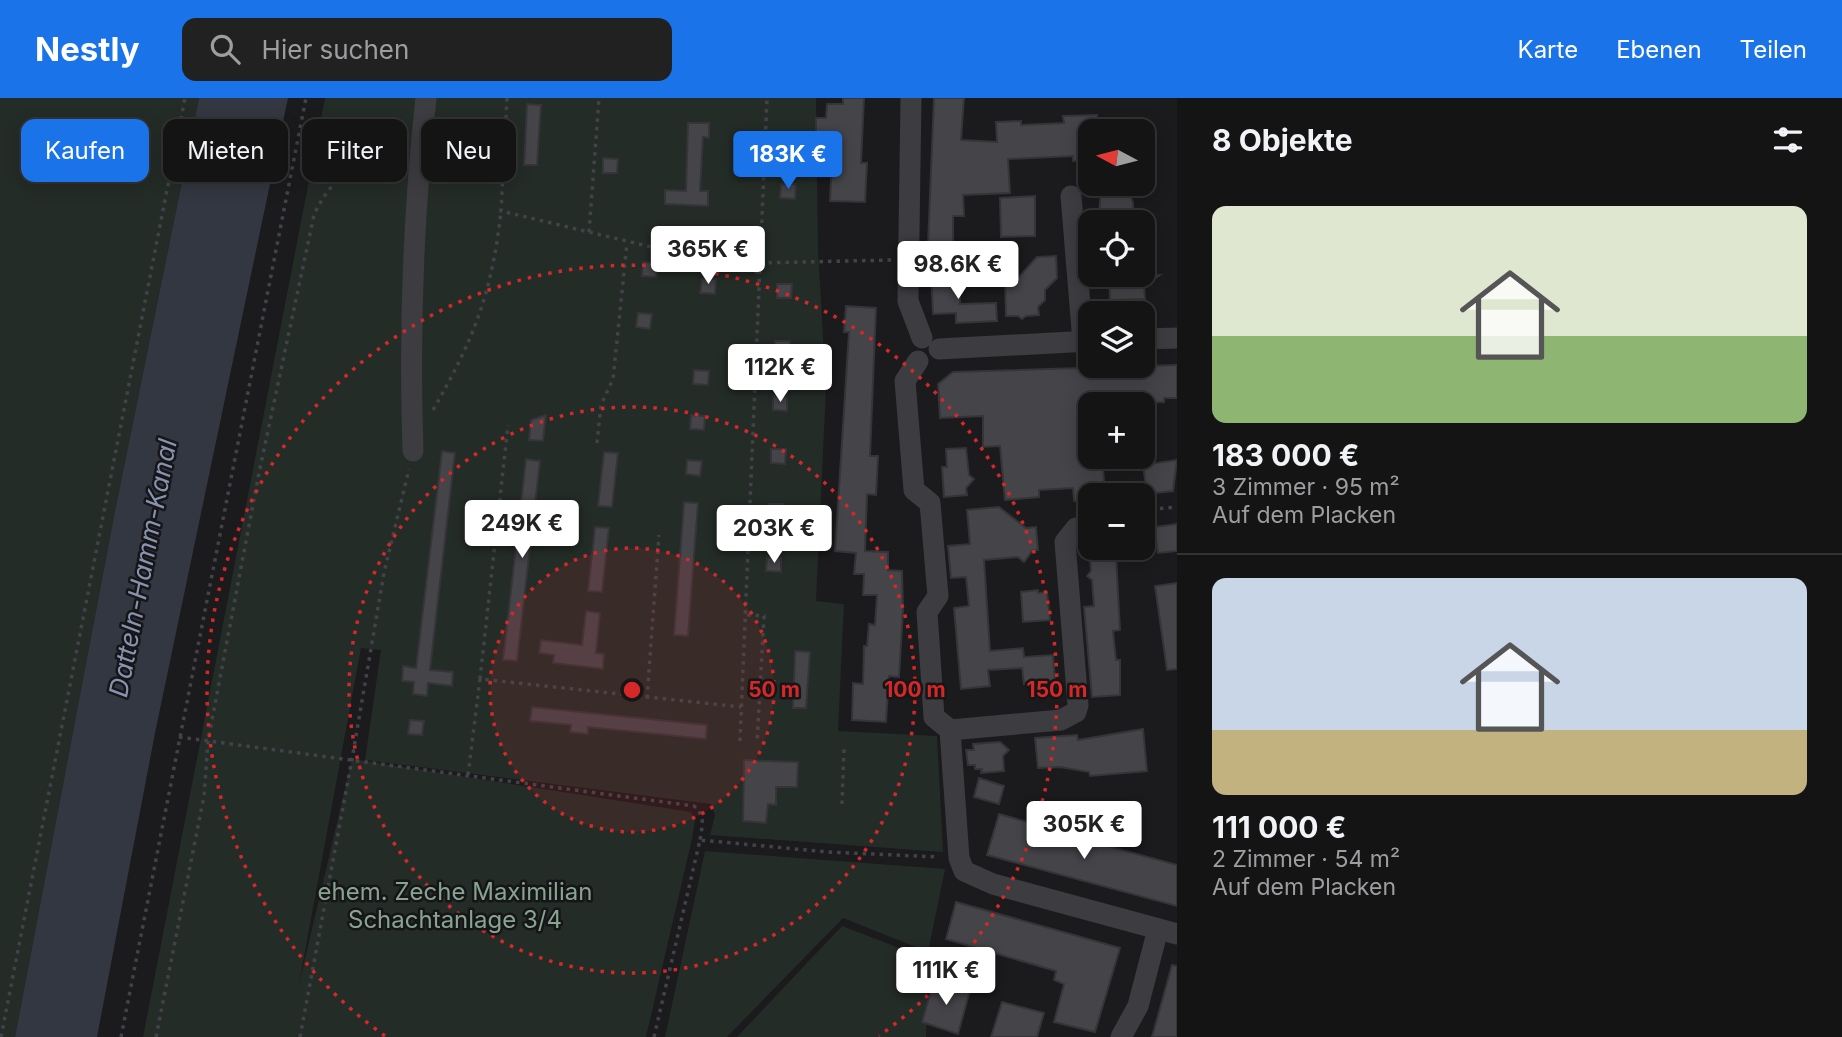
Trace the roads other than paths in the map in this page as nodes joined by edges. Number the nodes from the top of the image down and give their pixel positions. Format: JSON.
{"nodes":[{"id":1,"x":426,"y":98,"type":"edge"},
{"id":2,"x":911,"y":98,"type":"edge"},
{"id":3,"x":1071,"y":196,"type":"dead end"},
{"id":4,"x":1082,"y":301,"type":"edge"},
{"id":5,"x":1177,"y":338,"type":"edge"},
{"id":6,"x":1155,"y":339,"type":"edge"},
{"id":7,"x":1078,"y":341,"type":"edge"},
{"id":8,"x":930,"y":344,"type":"junction"},
{"id":9,"x":413,"y":452,"type":"road end"},
{"id":10,"x":1076,"y":528,"type":"dead end"},
{"id":11,"x":950,"y":730,"type":"junction"},
{"id":12,"x":1168,"y":932,"type":"edge"},
{"id":13,"x":1121,"y":1037,"type":"edge"}],
"edges":[{"from":1,"to":9,"type":"street"},
{"from":2,"to":8,"type":"street"},
{"from":3,"to":4,"type":"street"},
{"from":5,"to":6,"type":"street"},
{"from":7,"to":8,"type":"street"},
{"from":8,"to":11,"type":"street"},
{"from":10,"to":11,"type":"street"},
{"from":11,"to":12,"type":"street"},
{"from":12,"to":13,"type":"street"}]}
